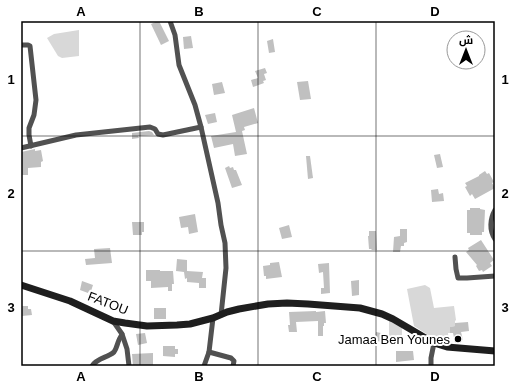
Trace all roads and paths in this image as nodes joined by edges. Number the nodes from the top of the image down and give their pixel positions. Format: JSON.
{"nodes":[{"id":1,"x":170,"y":21,"type":"edge"},
{"id":2,"x":21,"y":45,"type":"edge"},
{"id":3,"x":201,"y":127,"type":"junction"},
{"id":4,"x":31,"y":146,"type":"junction"},
{"id":5,"x":21,"y":148,"type":"edge"},
{"id":6,"x":495,"y":210,"type":"edge"},
{"id":7,"x":495,"y":238,"type":"edge"},
{"id":8,"x":455,"y":257,"type":"dead end"},
{"id":9,"x":495,"y":276,"type":"edge"},
{"id":10,"x":21,"y":285,"type":"edge"},
{"id":11,"x":221,"y":315,"type":"junction"},
{"id":12,"x":213,"y":318,"type":"junction"},
{"id":13,"x":113,"y":321,"type":"junction"},
{"id":14,"x":122,"y":334,"type":"junction"},
{"id":15,"x":434,"y":343,"type":"junction"},
{"id":16,"x":495,"y":351,"type":"edge"},
{"id":17,"x":209,"y":352,"type":"junction"},
{"id":18,"x":92,"y":366,"type":"edge"},
{"id":19,"x":129,"y":366,"type":"edge"},
{"id":20,"x":204,"y":366,"type":"edge"},
{"id":21,"x":234,"y":366,"type":"edge"},
{"id":22,"x":431,"y":366,"type":"edge"}],
"edges":[{"from":1,"to":3,"type":"street"},
{"from":2,"to":4,"type":"street"},
{"from":3,"to":4,"type":"street"},
{"from":3,"to":11,"type":"street"},
{"from":4,"to":5,"type":"street"},
{"from":6,"to":7,"type":"street"},
{"from":8,"to":9,"type":"street"},
{"from":10,"to":13,"type":"street","name":"FATOU"},
{"from":11,"to":12,"type":"street","name":"FATOU"},
{"from":11,"to":15,"type":"street","name":"FATOU"},
{"from":12,"to":13,"type":"street","name":"FATOU"},
{"from":12,"to":17,"type":"street"},
{"from":13,"to":14,"type":"street"},
{"from":14,"to":18,"type":"street"},
{"from":14,"to":19,"type":"street"},
{"from":15,"to":16,"type":"street","name":"FATOU"},
{"from":15,"to":22,"type":"street"},
{"from":17,"to":20,"type":"street"},
{"from":17,"to":21,"type":"street"}]}
